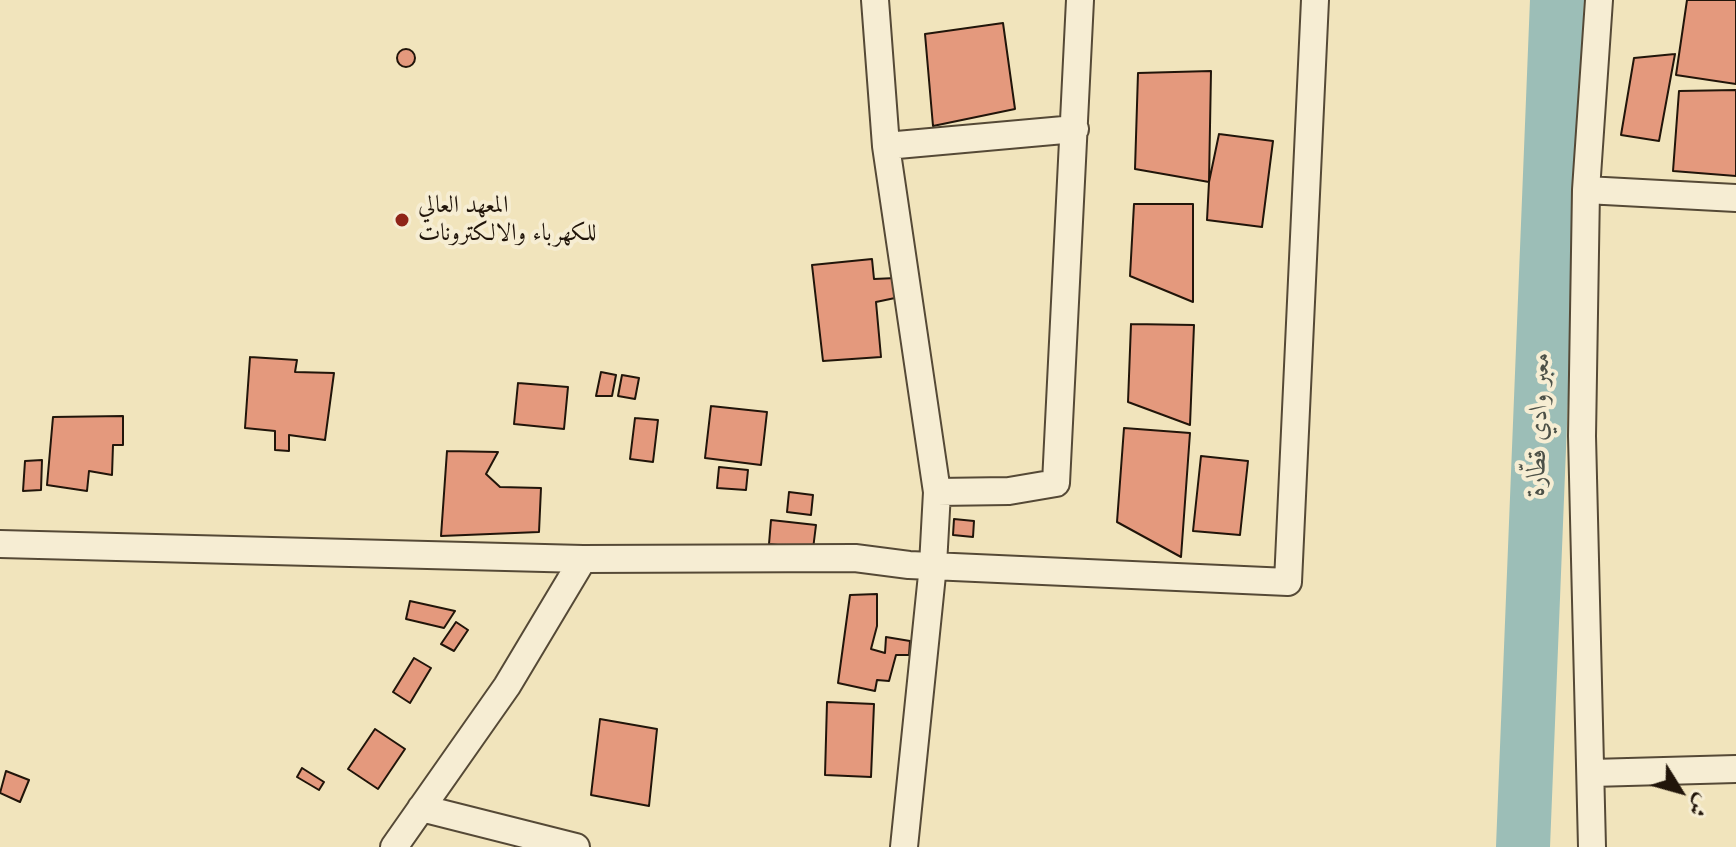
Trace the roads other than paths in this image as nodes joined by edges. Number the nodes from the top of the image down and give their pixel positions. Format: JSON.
{"nodes":[{"id":1,"x":875,"y":0,"type":"edge"},
{"id":2,"x":1080,"y":0,"type":"edge"},
{"id":3,"x":1315,"y":0,"type":"edge"},
{"id":4,"x":1599,"y":0,"type":"edge"},
{"id":5,"x":1075,"y":129,"type":"junction"},
{"id":6,"x":886,"y":146,"type":"junction"},
{"id":7,"x":1586,"y":190,"type":"junction"},
{"id":8,"x":1736,"y":198,"type":"edge"},
{"id":9,"x":937,"y":492,"type":"junction"},
{"id":10,"x":0,"y":544,"type":"edge"},
{"id":11,"x":583,"y":559,"type":"junction"},
{"id":12,"x":933,"y":565,"type":"junction"},
{"id":13,"x":1736,"y":769,"type":"edge"},
{"id":14,"x":1592,"y":773,"type":"junction"},
{"id":15,"x":421,"y":808,"type":"junction"},
{"id":16,"x":394,"y":847,"type":"edge"},
{"id":17,"x":576,"y":847,"type":"edge"},
{"id":18,"x":904,"y":847,"type":"edge"},
{"id":19,"x":1592,"y":847,"type":"edge"}],
"edges":[{"from":1,"to":6,"type":"street"},
{"from":2,"to":5,"type":"street"},
{"from":3,"to":12,"type":"street"},
{"from":4,"to":7,"type":"street"},
{"from":5,"to":6,"type":"street"},
{"from":5,"to":9,"type":"street"},
{"from":6,"to":9,"type":"street"},
{"from":7,"to":8,"type":"street"},
{"from":7,"to":14,"type":"street"},
{"from":9,"to":12,"type":"street"},
{"from":10,"to":11,"type":"street"},
{"from":11,"to":12,"type":"street"},
{"from":11,"to":15,"type":"street"},
{"from":12,"to":18,"type":"street"},
{"from":13,"to":14,"type":"street"},
{"from":14,"to":19,"type":"street"},
{"from":15,"to":16,"type":"street"},
{"from":15,"to":17,"type":"street"}]}
